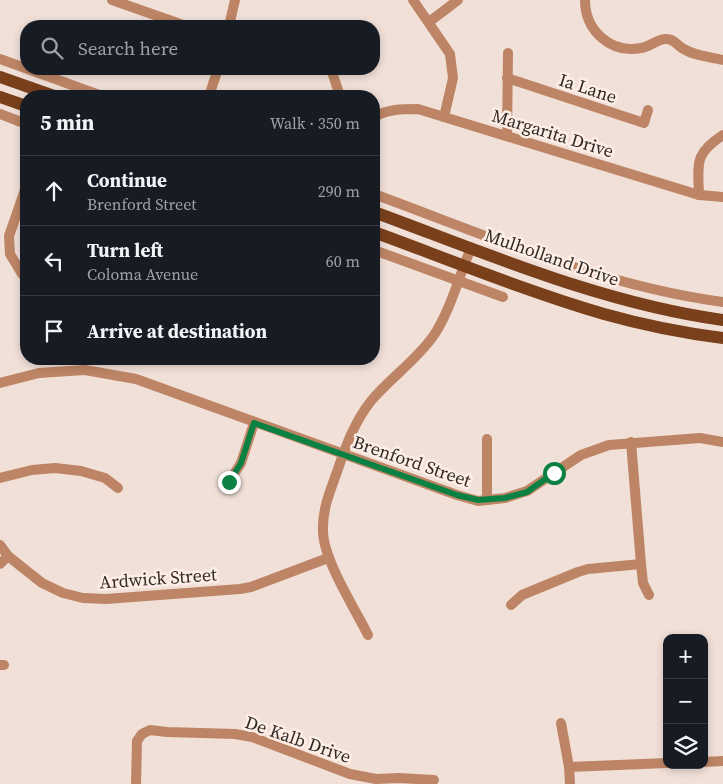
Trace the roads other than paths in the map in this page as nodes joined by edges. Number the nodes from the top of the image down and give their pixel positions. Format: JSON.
{"nodes":[{"id":1,"x":112,"y":0,"type":"edge"},
{"id":2,"x":236,"y":0,"type":"edge"},
{"id":3,"x":413,"y":0,"type":"edge"},
{"id":4,"x":458,"y":0,"type":"edge"},
{"id":5,"x":585,"y":0,"type":"edge"},
{"id":6,"x":169,"y":20,"type":"edge"},
{"id":7,"x":231,"y":20,"type":"edge"},
{"id":8,"x":429,"y":22,"type":"junction"},
{"id":9,"x":508,"y":53,"type":"dead end"},
{"id":10,"x":0,"y":60,"type":"edge"},
{"id":11,"x":723,"y":60,"type":"edge"},
{"id":12,"x":20,"y":67,"type":"edge"},
{"id":13,"x":42,"y":75,"type":"edge"},
{"id":14,"x":216,"y":75,"type":"edge"},
{"id":15,"x":333,"y":75,"type":"edge"},
{"id":16,"x":0,"y":77,"type":"edge"},
{"id":17,"x":507,"y":78,"type":"junction"},
{"id":18,"x":37,"y":90,"type":"edge"},
{"id":19,"x":85,"y":90,"type":"edge"},
{"id":20,"x":211,"y":90,"type":"edge"},
{"id":21,"x":338,"y":90,"type":"edge"},
{"id":22,"x":0,"y":97,"type":"edge"},
{"id":23,"x":20,"y":104,"type":"edge"},
{"id":24,"x":648,"y":110,"type":"dead end"},
{"id":25,"x":380,"y":113,"type":"edge"},
{"id":26,"x":0,"y":114,"type":"edge"},
{"id":27,"x":444,"y":117,"type":"junction"},
{"id":28,"x":20,"y":122,"type":"edge"},
{"id":29,"x":723,"y":135,"type":"edge"},
{"id":30,"x":507,"y":136,"type":"junction"},
{"id":31,"x":699,"y":195,"type":"junction"},
{"id":32,"x":380,"y":196,"type":"edge"},
{"id":33,"x":723,"y":197,"type":"edge"},
{"id":34,"x":20,"y":204,"type":"edge"},
{"id":35,"x":380,"y":214,"type":"edge"},
{"id":36,"x":380,"y":234,"type":"edge"},
{"id":37,"x":471,"y":248,"type":"junction"},
{"id":38,"x":380,"y":252,"type":"edge"},
{"id":39,"x":464,"y":265,"type":"junction"},
{"id":40,"x":20,"y":271,"type":"edge"},
{"id":41,"x":458,"y":280,"type":"junction"},
{"id":42,"x":504,"y":297,"type":"dead end"},
{"id":43,"x":723,"y":302,"type":"edge"},
{"id":44,"x":723,"y":320,"type":"edge"},
{"id":45,"x":723,"y":338,"type":"edge"},
{"id":46,"x":0,"y":383,"type":"edge"},
{"id":47,"x":254,"y":423,"type":"junction"},
{"id":48,"x":487,"y":439,"type":"dead end"},
{"id":49,"x":631,"y":442,"type":"junction"},
{"id":50,"x":723,"y":442,"type":"edge"},
{"id":51,"x":343,"y":454,"type":"junction"},
{"id":52,"x":0,"y":478,"type":"edge"},
{"id":53,"x":229,"y":482,"type":"dead end"},
{"id":54,"x":118,"y":488,"type":"dead end"},
{"id":55,"x":487,"y":500,"type":"junction"},
{"id":56,"x":0,"y":545,"type":"edge"},
{"id":57,"x":8,"y":556,"type":"junction"},
{"id":58,"x":328,"y":558,"type":"junction"},
{"id":59,"x":0,"y":564,"type":"edge"},
{"id":60,"x":641,"y":564,"type":"junction"},
{"id":61,"x":649,"y":595,"type":"dead end"},
{"id":62,"x":511,"y":605,"type":"dead end"},
{"id":63,"x":368,"y":635,"type":"dead end"},
{"id":64,"x":561,"y":722,"type":"dead end"},
{"id":65,"x":723,"y":761,"type":"edge"},
{"id":66,"x":708,"y":762,"type":"edge"},
{"id":67,"x":663,"y":763,"type":"edge"},
{"id":68,"x":569,"y":766,"type":"junction"},
{"id":69,"x":434,"y":780,"type":"dead end"},
{"id":70,"x":136,"y":784,"type":"edge"},
{"id":71,"x":570,"y":784,"type":"edge"}],
"edges":[{"from":1,"to":6,"type":"street"},
{"from":2,"to":7,"type":"street"},
{"from":3,"to":8,"type":"street"},
{"from":4,"to":8,"type":"street"},
{"from":5,"to":11,"type":"street"},
{"from":8,"to":27,"type":"street"},
{"from":9,"to":17,"type":"street"},
{"from":10,"to":12,"type":"street"},
{"from":13,"to":19,"type":"street"},
{"from":14,"to":20,"type":"street"},
{"from":15,"to":21,"type":"street"},
{"from":16,"to":18,"type":"main road"},
{"from":17,"to":24,"type":"street","name":"Ia Lane"},
{"from":17,"to":30,"type":"street"},
{"from":22,"to":23,"type":"main road"},
{"from":25,"to":27,"type":"street","name":"Margarita Drive"},
{"from":26,"to":28,"type":"street"},
{"from":27,"to":30,"type":"street","name":"Margarita Drive"},
{"from":29,"to":31,"type":"street"},
{"from":30,"to":31,"type":"street","name":"Margarita Drive"},
{"from":31,"to":33,"type":"street","name":"Margarita Drive"},
{"from":32,"to":43,"type":"street"},
{"from":34,"to":40,"type":"street"},
{"from":35,"to":37,"type":"main road","name":"Mulholland Drive"},
{"from":36,"to":39,"type":"main road","name":"Mulholland Drive"},
{"from":37,"to":39,"type":"street"},
{"from":37,"to":44,"type":"main road","name":"Mulholland Drive"},
{"from":38,"to":41,"type":"street"},
{"from":39,"to":41,"type":"street"},
{"from":39,"to":45,"type":"main road","name":"Mulholland Drive"},
{"from":41,"to":42,"type":"street"},
{"from":41,"to":51,"type":"street"},
{"from":46,"to":47,"type":"street","name":"Brenford Street"},
{"from":47,"to":51,"type":"street","name":"Brenford Street"},
{"from":47,"to":53,"type":"street"},
{"from":48,"to":55,"type":"street"},
{"from":49,"to":50,"type":"street","name":"Brenford Street"},
{"from":49,"to":55,"type":"street","name":"Brenford Street"},
{"from":49,"to":60,"type":"street"},
{"from":51,"to":55,"type":"street","name":"Brenford Street"},
{"from":51,"to":58,"type":"street"},
{"from":52,"to":54,"type":"street"},
{"from":56,"to":57,"type":"street","name":"Ardwick Street"},
{"from":57,"to":58,"type":"street","name":"Ardwick Street"},
{"from":57,"to":59,"type":"street"},
{"from":58,"to":63,"type":"street"},
{"from":60,"to":61,"type":"street"},
{"from":60,"to":62,"type":"street"},
{"from":64,"to":68,"type":"street"},
{"from":65,"to":66,"type":"street"},
{"from":67,"to":68,"type":"street"},
{"from":68,"to":71,"type":"street"},
{"from":69,"to":70,"type":"street","name":"De Kalb Drive"}]}
